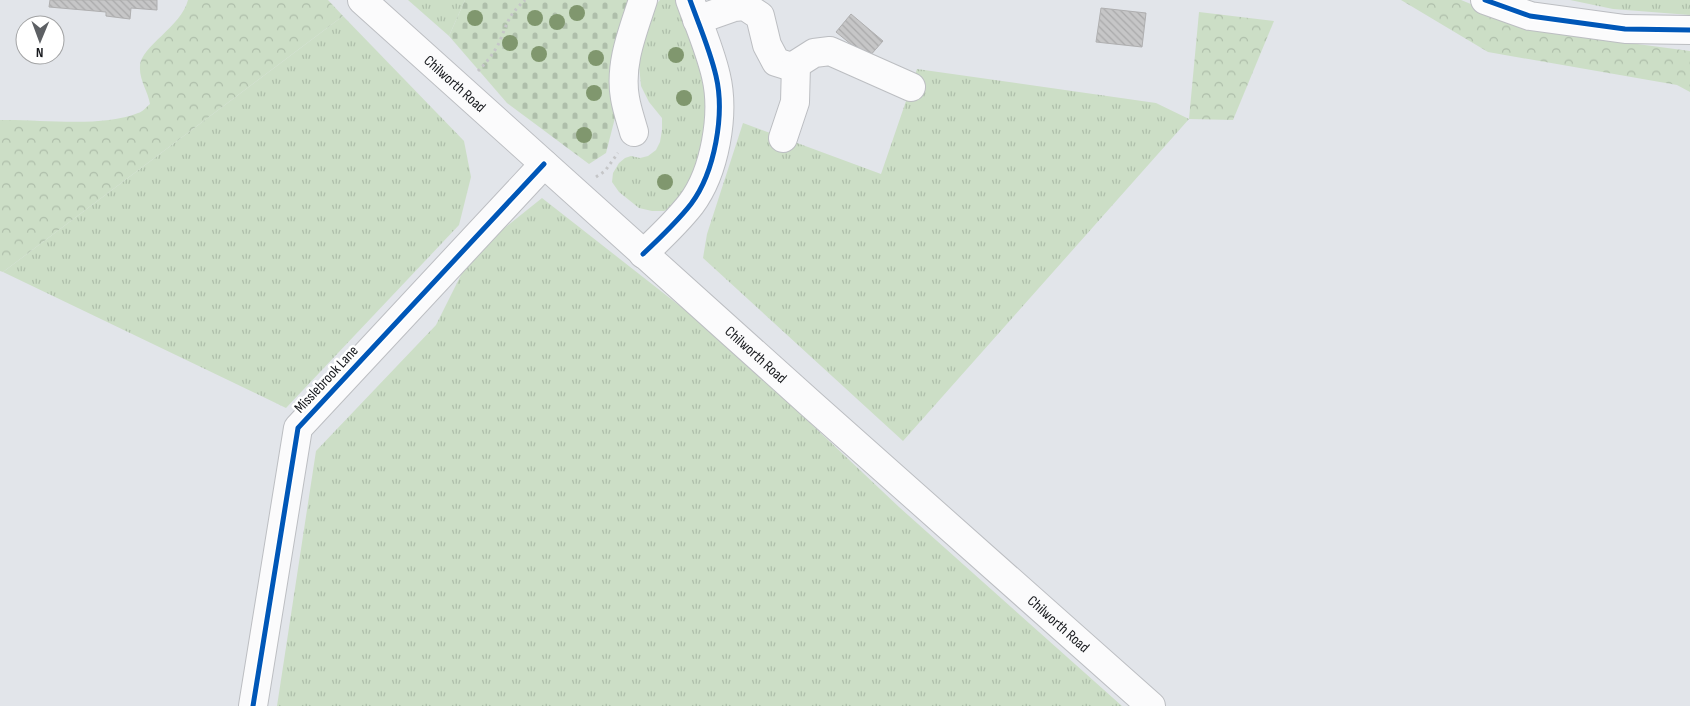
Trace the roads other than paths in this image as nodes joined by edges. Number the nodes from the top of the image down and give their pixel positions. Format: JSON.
{"nodes":[{"id":1,"x":362,"y":0,"type":"edge"},
{"id":2,"x":643,"y":0,"type":"edge"},
{"id":3,"x":1485,"y":0,"type":"edge"},
{"id":4,"x":694,"y":10,"type":"edge"},
{"id":5,"x":1690,"y":30,"type":"edge"},
{"id":6,"x":796,"y":65,"type":"junction"},
{"id":7,"x":910,"y":87,"type":"dead end"},
{"id":8,"x":634,"y":132,"type":"road end"},
{"id":9,"x":782,"y":138,"type":"dead end"},
{"id":10,"x":544,"y":164,"type":"junction"},
{"id":11,"x":643,"y":254,"type":"junction"},
{"id":12,"x":253,"y":706,"type":"edge"},
{"id":13,"x":1151,"y":706,"type":"edge"}],
"edges":[{"from":1,"to":10,"type":"street","name":"Chilworth Road"},
{"from":2,"to":8,"type":"street"},
{"from":3,"to":5,"type":"street"},
{"from":4,"to":6,"type":"street"},
{"from":4,"to":11,"type":"street"},
{"from":6,"to":7,"type":"street"},
{"from":6,"to":9,"type":"street"},
{"from":10,"to":11,"type":"street","name":"Chilworth Road"},
{"from":10,"to":12,"type":"street","name":"Misslebrook Lane"},
{"from":11,"to":13,"type":"street","name":"Chilworth Road"}]}
